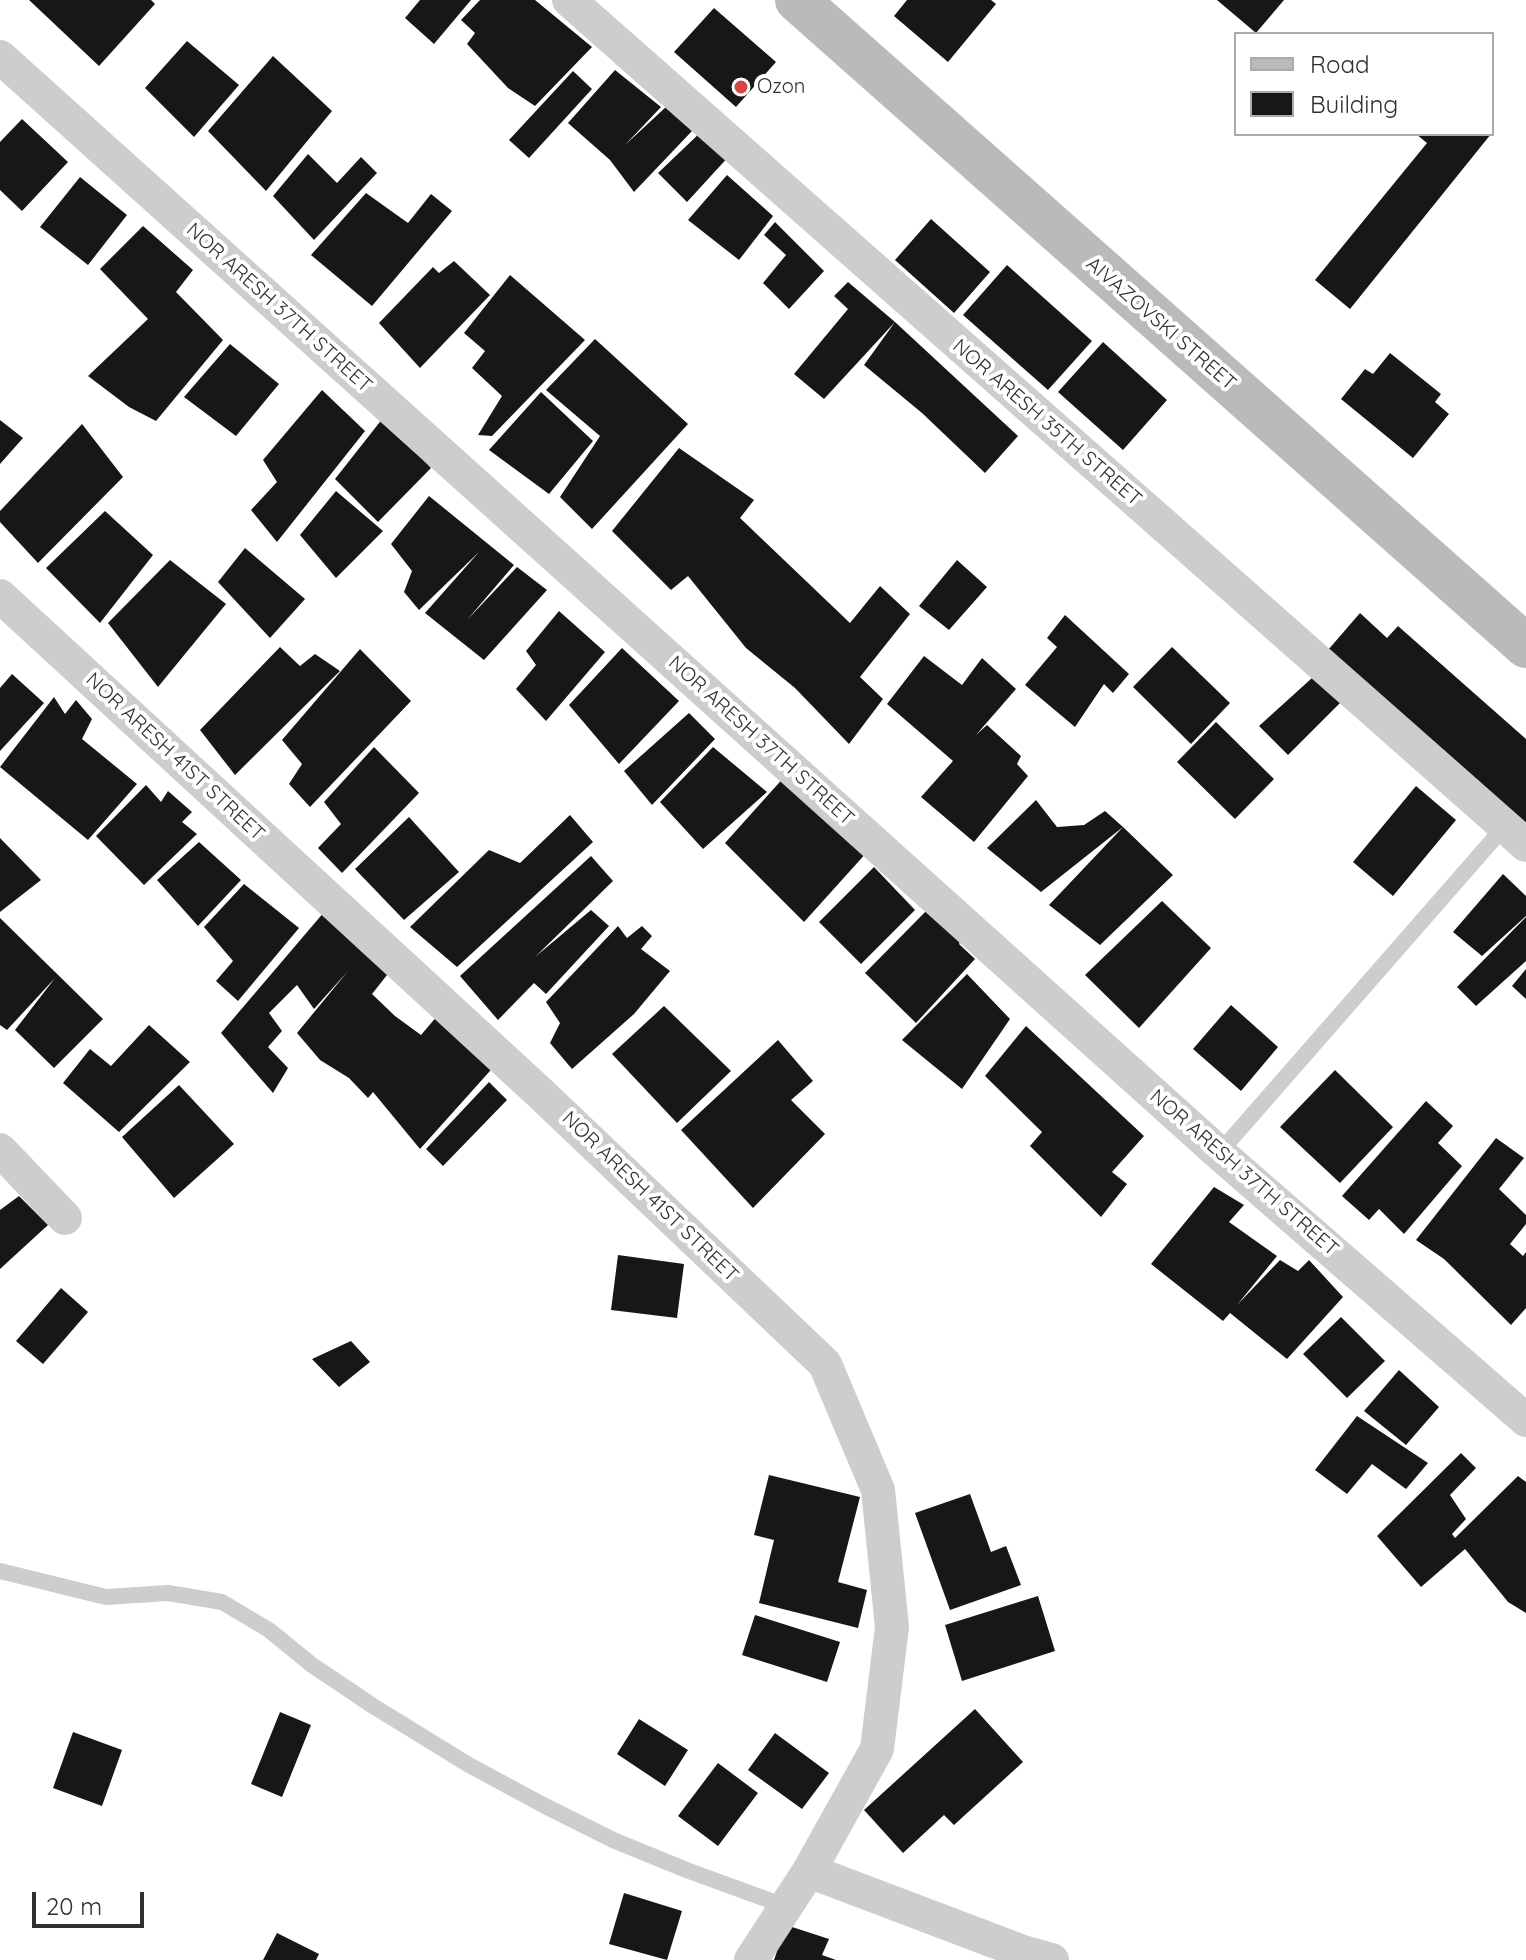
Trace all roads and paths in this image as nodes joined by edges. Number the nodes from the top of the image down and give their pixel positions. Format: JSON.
{"nodes":[{"id":1,"x":569,"y":0,"type":"edge"},
{"id":2,"x":797,"y":0,"type":"edge"},
{"id":3,"x":0,"y":57,"type":"edge"},
{"id":4,"x":0,"y":596,"type":"edge"},
{"id":5,"x":1526,"y":646,"type":"edge"},
{"id":6,"x":1515,"y":836,"type":"edge"},
{"id":7,"x":0,"y":1150,"type":"edge"},
{"id":8,"x":1219,"y":1153,"type":"junction"},
{"id":9,"x":65,"y":1218,"type":"dead end"},
{"id":10,"x":1526,"y":1420,"type":"edge"},
{"id":11,"x":0,"y":1571,"type":"edge"},
{"id":12,"x":809,"y":1871,"type":"junction"},
{"id":13,"x":785,"y":1906,"type":"junction"},
{"id":14,"x":751,"y":1960,"type":"edge"},
{"id":15,"x":1052,"y":1960,"type":"edge"}],
"edges":[{"from":1,"to":6,"type":"street","name":"NOR ARESH 35TH STREET"},
{"from":2,"to":5,"type":"main road","name":"AIVAZOVSKI STREET"},
{"from":3,"to":8,"type":"street","name":"NOR ARESH 37TH STREET"},
{"from":4,"to":12,"type":"street","name":"NOR ARESH 41ST STREET"},
{"from":6,"to":8,"type":"lane"},
{"from":7,"to":9,"type":"street"},
{"from":8,"to":10,"type":"street","name":"NOR ARESH 37TH STREET"},
{"from":11,"to":13,"type":"lane"},
{"from":12,"to":13,"type":"street","name":"NOR ARESH 41ST STREET"},
{"from":12,"to":15,"type":"street"},
{"from":13,"to":14,"type":"street","name":"NOR ARESH 41ST STREET"}]}
